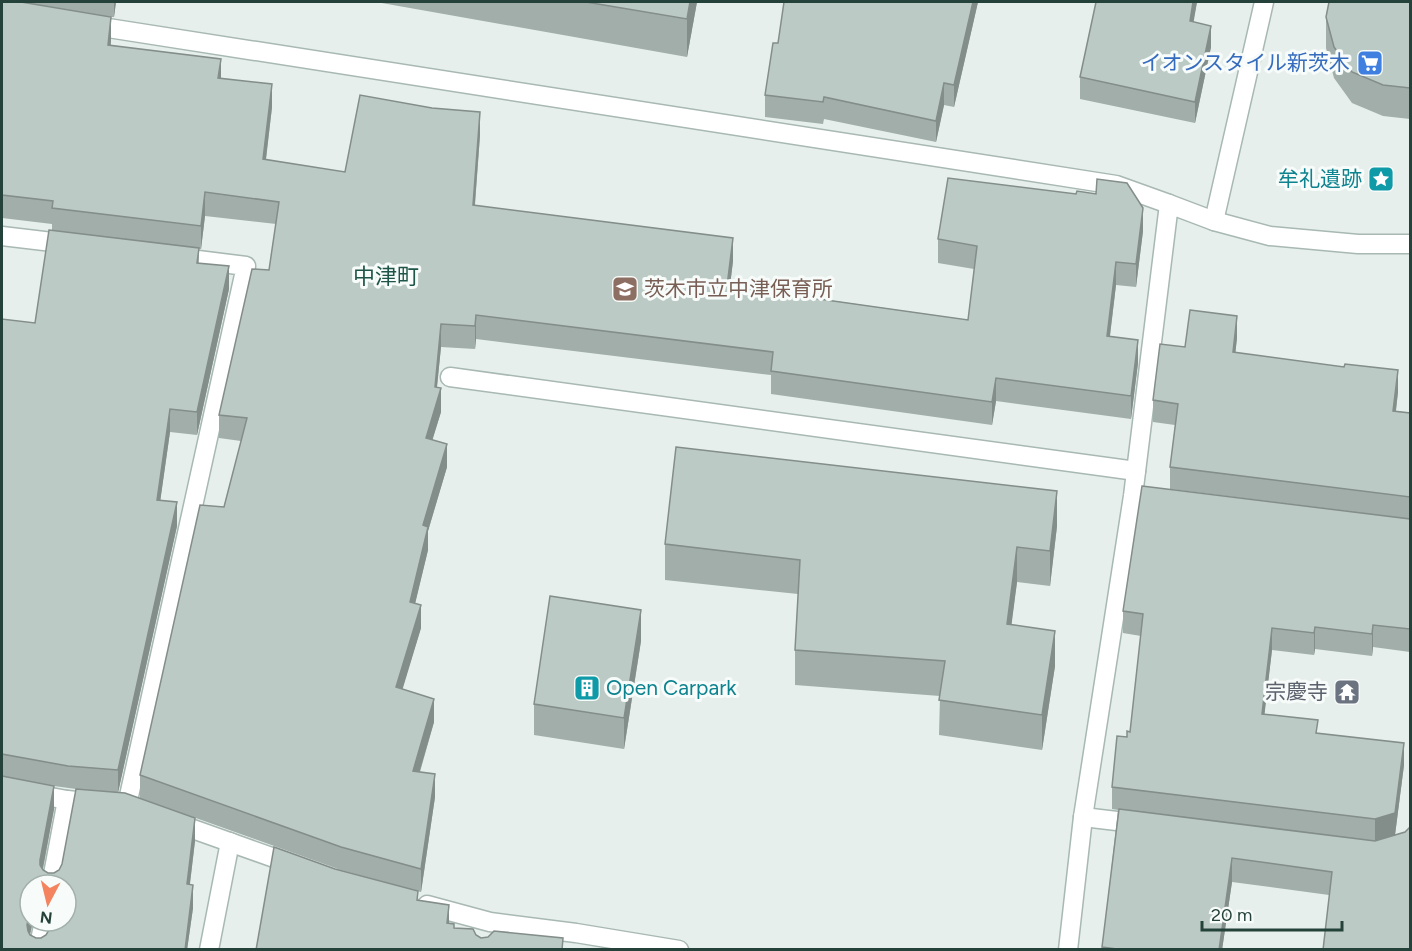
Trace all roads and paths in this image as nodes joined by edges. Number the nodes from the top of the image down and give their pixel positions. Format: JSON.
{"nodes":[{"id":1,"x":1264,"y":2,"type":"edge"},
{"id":2,"x":74,"y":22,"type":"edge"},
{"id":3,"x":1169,"y":204,"type":"junction"},
{"id":4,"x":1214,"y":221,"type":"junction"},
{"id":5,"x":2,"y":236,"type":"edge"},
{"id":6,"x":1410,"y":244,"type":"edge"},
{"id":7,"x":83,"y":246,"type":"edge"},
{"id":8,"x":153,"y":254,"type":"edge"},
{"id":9,"x":450,"y":377,"type":"dead end"},
{"id":10,"x":1136,"y":471,"type":"junction"},
{"id":11,"x":2,"y":788,"type":"edge"},
{"id":12,"x":67,"y":800,"type":"junction"},
{"id":13,"x":127,"y":805,"type":"junction"},
{"id":14,"x":1083,"y":817,"type":"junction"},
{"id":15,"x":1165,"y":827,"type":"edge"},
{"id":16,"x":230,"y":842,"type":"junction"},
{"id":17,"x":306,"y":870,"type":"edge"},
{"id":18,"x":53,"y":873,"type":"edge"},
{"id":19,"x":414,"y":902,"type":"edge"},
{"id":20,"x":490,"y":922,"type":"junction"},
{"id":21,"x":42,"y":933,"type":"edge"},
{"id":22,"x":486,"y":940,"type":"edge"},
{"id":23,"x":38,"y":950,"type":"edge"},
{"id":24,"x":209,"y":950,"type":"edge"},
{"id":25,"x":679,"y":950,"type":"edge"},
{"id":26,"x":1068,"y":950,"type":"edge"}],
"edges":[{"from":1,"to":4,"type":"street"},
{"from":2,"to":3,"type":"street"},
{"from":3,"to":4,"type":"street"},
{"from":3,"to":10,"type":"street"},
{"from":4,"to":6,"type":"street"},
{"from":5,"to":7,"type":"street"},
{"from":8,"to":13,"type":"street"},
{"from":9,"to":10,"type":"street"},
{"from":10,"to":14,"type":"street"},
{"from":11,"to":12,"type":"street"},
{"from":12,"to":13,"type":"street"},
{"from":12,"to":18,"type":"street"},
{"from":13,"to":16,"type":"street"},
{"from":14,"to":15,"type":"street"},
{"from":14,"to":26,"type":"street"},
{"from":16,"to":17,"type":"street"},
{"from":16,"to":24,"type":"street"},
{"from":19,"to":20,"type":"street"},
{"from":20,"to":22,"type":"street"},
{"from":20,"to":25,"type":"street"},
{"from":21,"to":23,"type":"street"}]}
